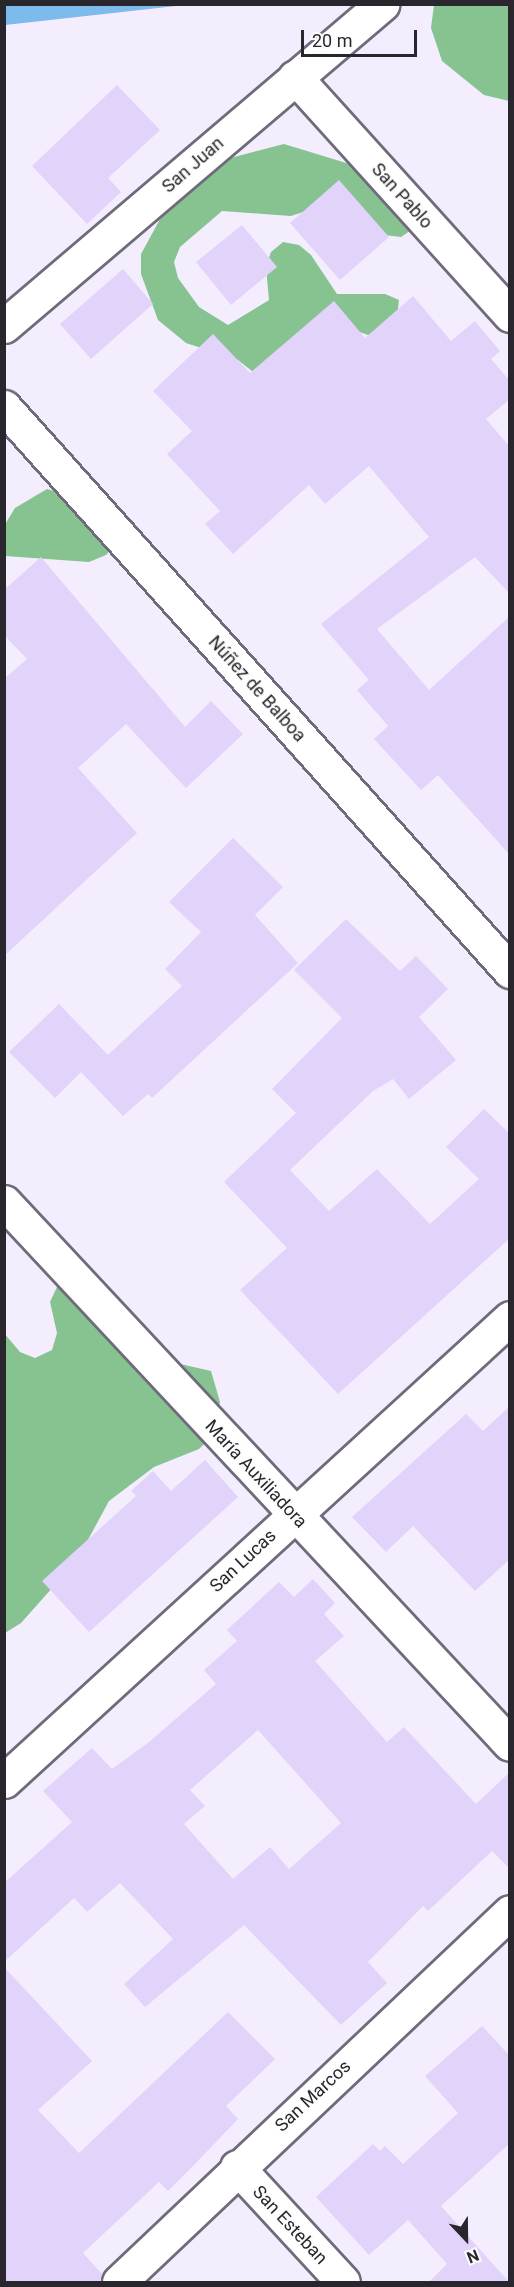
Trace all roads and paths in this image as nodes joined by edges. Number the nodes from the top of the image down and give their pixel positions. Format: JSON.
{"nodes":[{"id":1,"x":382,"y":4,"type":"edge"},
{"id":2,"x":295,"y":77,"type":"junction"},
{"id":3,"x":510,"y":315,"type":"edge"},
{"id":4,"x":4,"y":326,"type":"edge"},
{"id":5,"x":4,"y":407,"type":"edge"},
{"id":6,"x":510,"y":971,"type":"edge"},
{"id":7,"x":4,"y":1202,"type":"edge"},
{"id":8,"x":510,"y":1318,"type":"edge"},
{"id":9,"x":293,"y":1514,"type":"junction"},
{"id":10,"x":510,"y":1744,"type":"edge"},
{"id":11,"x":4,"y":1781,"type":"edge"},
{"id":12,"x":510,"y":1912,"type":"edge"},
{"id":13,"x":237,"y":2167,"type":"junction"},
{"id":14,"x":119,"y":2283,"type":"edge"},
{"id":15,"x":344,"y":2283,"type":"edge"}],
"edges":[{"from":1,"to":2,"type":"street","name":"San Juan"},
{"from":2,"to":3,"type":"street","name":"San Pablo"},
{"from":2,"to":4,"type":"street","name":"San Juan"},
{"from":5,"to":6,"type":"street","name":"Núñez de Balboa"},
{"from":7,"to":9,"type":"street","name":"María Auxiliadora"},
{"from":8,"to":9,"type":"street","name":"San Lucas"},
{"from":9,"to":10,"type":"street","name":"María Auxiliadora"},
{"from":9,"to":11,"type":"street","name":"San Lucas"},
{"from":12,"to":13,"type":"street","name":"San Marcos"},
{"from":13,"to":14,"type":"street","name":"San Marcos"},
{"from":13,"to":15,"type":"street","name":"San Esteban"}]}
